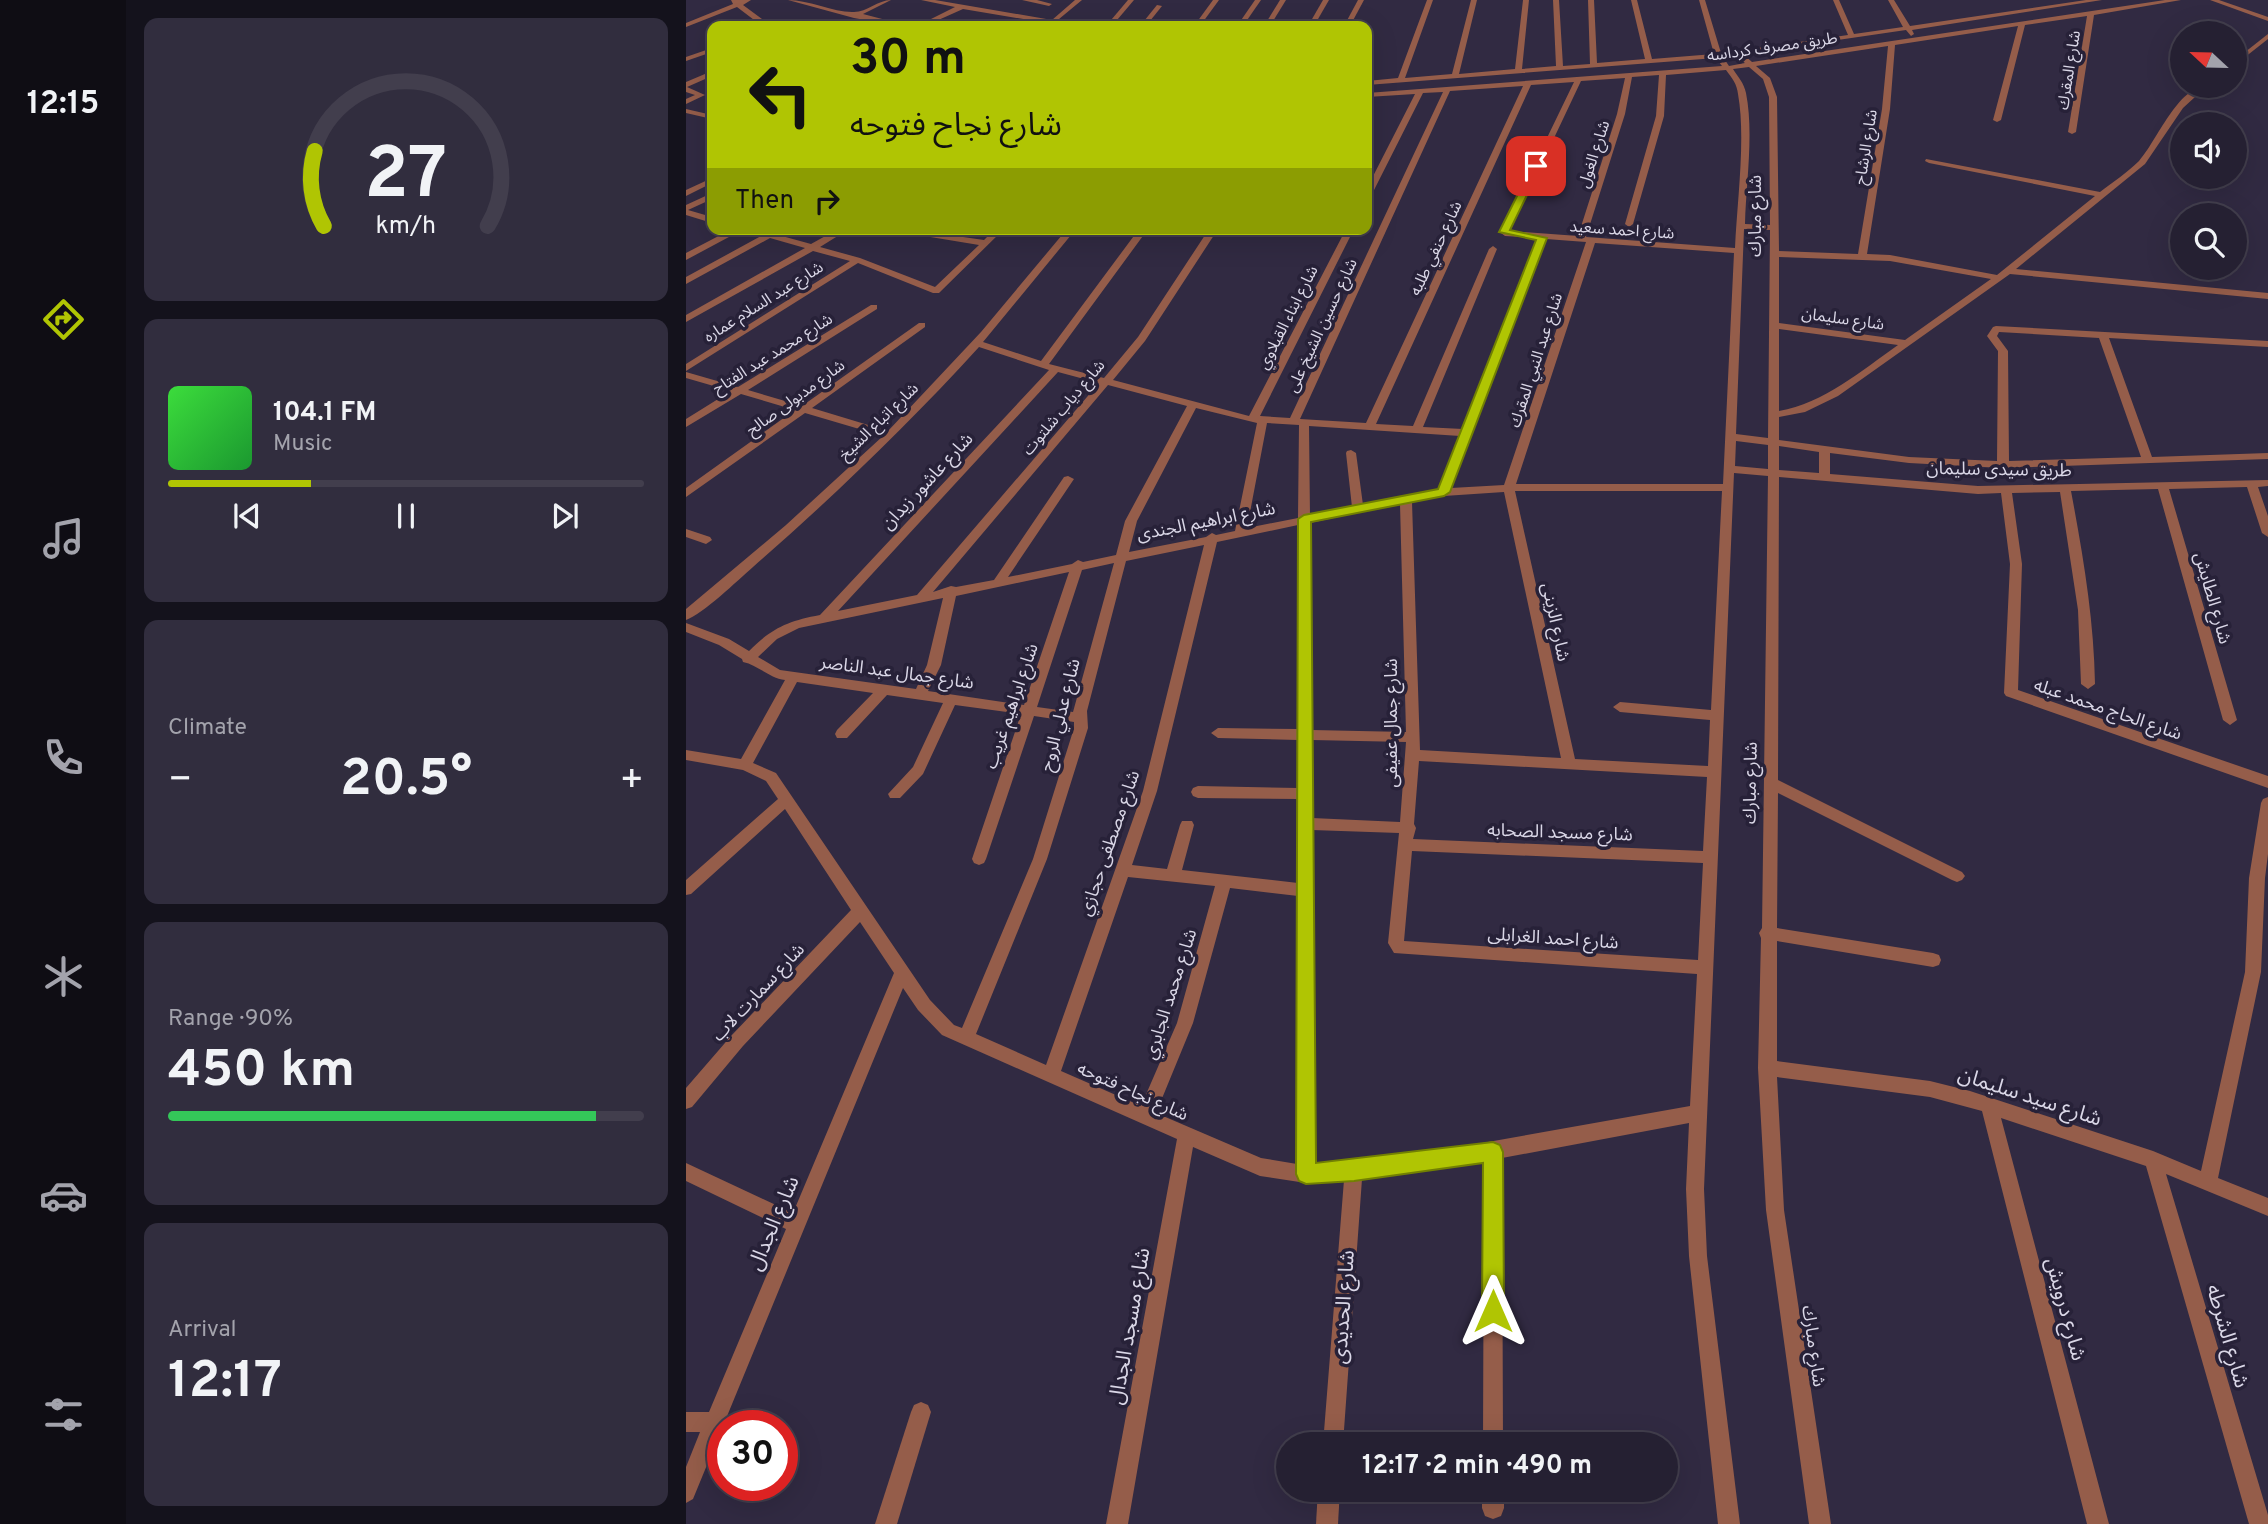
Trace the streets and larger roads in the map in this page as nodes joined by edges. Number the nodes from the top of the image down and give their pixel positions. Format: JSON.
{"nodes":[{"id":1,"x":748,"y":0,"type":"edge"},
{"id":2,"x":888,"y":0,"type":"edge"},
{"id":3,"x":924,"y":0,"type":"edge"},
{"id":4,"x":1025,"y":0,"type":"edge"},
{"id":5,"x":1079,"y":0,"type":"edge"},
{"id":6,"x":1131,"y":0,"type":"edge"},
{"id":7,"x":1216,"y":0,"type":"edge"},
{"id":8,"x":1258,"y":0,"type":"edge"},
{"id":9,"x":1283,"y":0,"type":"edge"},
{"id":10,"x":1326,"y":0,"type":"edge"},
{"id":11,"x":1361,"y":0,"type":"edge"},
{"id":12,"x":1430,"y":0,"type":"edge"},
{"id":13,"x":1474,"y":0,"type":"edge"},
{"id":14,"x":1526,"y":0,"type":"edge"},
{"id":15,"x":1556,"y":0,"type":"edge"},
{"id":16,"x":1591,"y":0,"type":"edge"},
{"id":17,"x":1634,"y":0,"type":"edge"},
{"id":18,"x":1702,"y":0,"type":"edge"},
{"id":19,"x":1836,"y":0,"type":"edge"},
{"id":20,"x":1891,"y":0,"type":"edge"},
{"id":21,"x":2099,"y":0,"type":"edge"},
{"id":22,"x":2178,"y":0,"type":"edge"},
{"id":23,"x":2213,"y":0,"type":"edge"},
{"id":24,"x":796,"y":1,"type":"edge"},
{"id":25,"x":735,"y":2,"type":"edge"},
{"id":26,"x":1049,"y":4,"type":"dead end"},
{"id":27,"x":1159,"y":6,"type":"dead end"},
{"id":28,"x":961,"y":7,"type":"junction"},
{"id":29,"x":2091,"y":13,"type":"junction"},
{"id":30,"x":854,"y":16,"type":"junction"},
{"id":31,"x":1018,"y":17,"type":"junction"},
{"id":32,"x":2268,"y":19,"type":"edge"},
{"id":33,"x":759,"y":21,"type":"edge"},
{"id":34,"x":880,"y":21,"type":"edge"},
{"id":35,"x":931,"y":21,"type":"edge"},
{"id":36,"x":1012,"y":21,"type":"edge"},
{"id":37,"x":1044,"y":21,"type":"edge"},
{"id":38,"x":1057,"y":21,"type":"edge"},
{"id":39,"x":1113,"y":21,"type":"edge"},
{"id":40,"x":1147,"y":21,"type":"edge"},
{"id":41,"x":1201,"y":21,"type":"edge"},
{"id":42,"x":1243,"y":21,"type":"edge"},
{"id":43,"x":1270,"y":21,"type":"edge"},
{"id":44,"x":1314,"y":21,"type":"edge"},
{"id":45,"x":1350,"y":21,"type":"edge"},
{"id":46,"x":2022,"y":23,"type":"junction"},
{"id":47,"x":686,"y":25,"type":"edge"},
{"id":48,"x":1908,"y":28,"type":"junction"},
{"id":49,"x":1852,"y":36,"type":"junction"},
{"id":50,"x":2268,"y":36,"type":"edge"},
{"id":51,"x":1913,"y":38,"type":"junction"},
{"id":52,"x":1892,"y":42,"type":"junction"},
{"id":53,"x":707,"y":52,"type":"edge"},
{"id":54,"x":1737,"y":53,"type":"junction"},
{"id":55,"x":2247,"y":53,"type":"edge"},
{"id":56,"x":686,"y":59,"type":"edge"},
{"id":57,"x":1649,"y":62,"type":"junction"},
{"id":58,"x":1723,"y":62,"type":"junction"},
{"id":59,"x":1751,"y":64,"type":"junction"},
{"id":60,"x":1594,"y":66,"type":"junction"},
{"id":61,"x":1560,"y":69,"type":"junction"},
{"id":62,"x":1518,"y":72,"type":"junction"},
{"id":63,"x":1663,"y":73,"type":"junction"},
{"id":64,"x":707,"y":76,"type":"edge"},
{"id":65,"x":1455,"y":76,"type":"junction"},
{"id":66,"x":1629,"y":76,"type":"junction"},
{"id":67,"x":1401,"y":80,"type":"junction"},
{"id":68,"x":1578,"y":80,"type":"junction"},
{"id":69,"x":1372,"y":83,"type":"edge"},
{"id":70,"x":1528,"y":83,"type":"junction"},
{"id":71,"x":686,"y":87,"type":"edge"},
{"id":72,"x":1447,"y":90,"type":"junction"},
{"id":73,"x":1420,"y":92,"type":"junction"},
{"id":74,"x":1372,"y":95,"type":"edge"},
{"id":75,"x":2190,"y":98,"type":"edge"},
{"id":76,"x":686,"y":103,"type":"edge"},
{"id":77,"x":686,"y":111,"type":"edge"},
{"id":78,"x":707,"y":116,"type":"edge"},
{"id":79,"x":1997,"y":120,"type":"dead end"},
{"id":80,"x":2072,"y":132,"type":"dead end"},
{"id":81,"x":1929,"y":161,"type":"dead end"},
{"id":82,"x":707,"y":182,"type":"edge"},
{"id":83,"x":1372,"y":186,"type":"edge"},
{"id":84,"x":686,"y":193,"type":"edge"},
{"id":85,"x":2099,"y":194,"type":"junction"},
{"id":86,"x":707,"y":199,"type":"edge"},
{"id":87,"x":686,"y":210,"type":"edge"},
{"id":88,"x":707,"y":218,"type":"edge"},
{"id":89,"x":1629,"y":225,"type":"dead end"},
{"id":90,"x":1741,"y":226,"type":"junction"},
{"id":91,"x":1775,"y":228,"type":"junction"},
{"id":92,"x":728,"y":235,"type":"edge"},
{"id":93,"x":762,"y":235,"type":"edge"},
{"id":94,"x":772,"y":235,"type":"edge"},
{"id":95,"x":835,"y":235,"type":"edge"},
{"id":96,"x":929,"y":235,"type":"edge"},
{"id":97,"x":994,"y":235,"type":"edge"},
{"id":98,"x":1067,"y":235,"type":"edge"},
{"id":99,"x":1140,"y":235,"type":"edge"},
{"id":100,"x":1210,"y":235,"type":"edge"},
{"id":101,"x":1347,"y":235,"type":"edge"},
{"id":102,"x":1542,"y":238,"type":"junction"},
{"id":103,"x":1586,"y":241,"type":"junction"},
{"id":104,"x":987,"y":243,"type":"junction"},
{"id":105,"x":814,"y":248,"type":"junction"},
{"id":106,"x":1493,"y":249,"type":"dead end"},
{"id":107,"x":1740,"y":251,"type":"junction"},
{"id":108,"x":1775,"y":254,"type":"junction"},
{"id":109,"x":1862,"y":256,"type":"junction"},
{"id":110,"x":686,"y":257,"type":"edge"},
{"id":111,"x":857,"y":260,"type":"junction"},
{"id":112,"x":2008,"y":271,"type":"junction"},
{"id":113,"x":1999,"y":278,"type":"junction"},
{"id":114,"x":686,"y":281,"type":"edge"},
{"id":115,"x":2268,"y":296,"type":"edge"},
{"id":116,"x":874,"y":306,"type":"dead end"},
{"id":117,"x":686,"y":319,"type":"edge"},
{"id":118,"x":922,"y":325,"type":"dead end"},
{"id":119,"x":1774,"y":325,"type":"junction"},
{"id":120,"x":2103,"y":334,"type":"junction"},
{"id":121,"x":977,"y":343,"type":"junction"},
{"id":122,"x":1907,"y":343,"type":"junction"},
{"id":123,"x":2268,"y":344,"type":"edge"},
{"id":124,"x":1043,"y":365,"type":"junction"},
{"id":125,"x":686,"y":368,"type":"edge"},
{"id":126,"x":1056,"y":368,"type":"junction"},
{"id":127,"x":686,"y":375,"type":"edge"},
{"id":128,"x":1106,"y":381,"type":"junction"},
{"id":129,"x":741,"y":391,"type":"junction"},
{"id":130,"x":1193,"y":404,"type":"junction"},
{"id":131,"x":804,"y":410,"type":"junction"},
{"id":132,"x":1773,"y":415,"type":"junction"},
{"id":133,"x":1258,"y":419,"type":"junction"},
{"id":134,"x":1299,"y":422,"type":"junction"},
{"id":135,"x":686,"y":424,"type":"edge"},
{"id":136,"x":1370,"y":426,"type":"junction"},
{"id":137,"x":1417,"y":429,"type":"junction"},
{"id":138,"x":1468,"y":433,"type":"junction"},
{"id":139,"x":888,"y":434,"type":"junction"},
{"id":140,"x":1732,"y":437,"type":"junction"},
{"id":141,"x":1772,"y":442,"type":"junction"},
{"id":142,"x":1825,"y":449,"type":"junction"},
{"id":143,"x":1350,"y":453,"type":"dead end"},
{"id":144,"x":2268,"y":456,"type":"edge"},
{"id":145,"x":2148,"y":460,"type":"junction"},
{"id":146,"x":2004,"y":465,"type":"junction"},
{"id":147,"x":1730,"y":469,"type":"junction"},
{"id":148,"x":1772,"y":472,"type":"junction"},
{"id":149,"x":1824,"y":477,"type":"junction"},
{"id":150,"x":1068,"y":479,"type":"dead end"},
{"id":151,"x":2268,"y":482,"type":"edge"},
{"id":152,"x":2251,"y":483,"type":"junction"},
{"id":153,"x":2163,"y":486,"type":"junction"},
{"id":154,"x":1729,"y":487,"type":"junction"},
{"id":155,"x":1510,"y":488,"type":"junction"},
{"id":156,"x":2065,"y":489,"type":"junction"},
{"id":157,"x":2006,"y":490,"type":"junction"},
{"id":158,"x":1444,"y":492,"type":"junction"},
{"id":159,"x":686,"y":493,"type":"edge"},
{"id":160,"x":1406,"y":499,"type":"junction"},
{"id":161,"x":1357,"y":509,"type":"junction"},
{"id":162,"x":1304,"y":519,"type":"junction"},
{"id":163,"x":1241,"y":531,"type":"junction"},
{"id":164,"x":686,"y":533,"type":"edge"},
{"id":165,"x":2268,"y":533,"type":"edge"},
{"id":166,"x":1212,"y":537,"type":"junction"},
{"id":167,"x":706,"y":540,"type":"dead end"},
{"id":168,"x":1123,"y":555,"type":"junction"},
{"id":169,"x":1078,"y":564,"type":"junction"},
{"id":170,"x":999,"y":581,"type":"junction"},
{"id":171,"x":951,"y":590,"type":"junction"},
{"id":172,"x":923,"y":596,"type":"junction"},
{"id":173,"x":686,"y":616,"type":"edge"},
{"id":174,"x":824,"y":618,"type":"junction"},
{"id":175,"x":686,"y":627,"type":"edge"},
{"id":176,"x":748,"y":659,"type":"junction"},
{"id":177,"x":793,"y":677,"type":"junction"},
{"id":178,"x":2088,"y":684,"type":"dead end"},
{"id":179,"x":884,"y":690,"type":"junction"},
{"id":180,"x":920,"y":695,"type":"junction"},
{"id":181,"x":951,"y":700,"type":"junction"},
{"id":182,"x":1620,"y":707,"type":"dead end"},
{"id":183,"x":1030,"y":710,"type":"junction"},
{"id":184,"x":1718,"y":716,"type":"junction"},
{"id":185,"x":1080,"y":718,"type":"junction"},
{"id":186,"x":2230,"y":720,"type":"dead end"},
{"id":187,"x":1218,"y":733,"type":"dead end"},
{"id":188,"x":842,"y":734,"type":"dead end"},
{"id":189,"x":1305,"y":735,"type":"junction"},
{"id":190,"x":1413,"y":737,"type":"junction"},
{"id":191,"x":686,"y":755,"type":"edge"},
{"id":192,"x":1413,"y":755,"type":"junction"},
{"id":193,"x":1569,"y":764,"type":"junction"},
{"id":194,"x":745,"y":765,"type":"junction"},
{"id":195,"x":1715,"y":772,"type":"junction"},
{"id":196,"x":1769,"y":782,"type":"junction"},
{"id":197,"x":2268,"y":782,"type":"edge"},
{"id":198,"x":1198,"y":792,"type":"dead end"},
{"id":199,"x":895,"y":794,"type":"dead end"},
{"id":200,"x":1305,"y":794,"type":"junction"},
{"id":201,"x":786,"y":800,"type":"junction"},
{"id":202,"x":2268,"y":803,"type":"edge"},
{"id":203,"x":1305,"y":824,"type":"junction"},
{"id":204,"x":1188,"y":825,"type":"dead end"},
{"id":205,"x":1409,"y":828,"type":"junction"},
{"id":206,"x":1407,"y":845,"type":"junction"},
{"id":207,"x":1712,"y":857,"type":"junction"},
{"id":208,"x":979,"y":859,"type":"dead end"},
{"id":209,"x":1121,"y":870,"type":"junction"},
{"id":210,"x":1173,"y":876,"type":"junction"},
{"id":211,"x":1958,"y":876,"type":"dead end"},
{"id":212,"x":1224,"y":881,"type":"junction"},
{"id":213,"x":686,"y":889,"type":"edge"},
{"id":214,"x":1305,"y":890,"type":"junction"},
{"id":215,"x":860,"y":911,"type":"junction"},
{"id":216,"x":1767,"y":933,"type":"junction"},
{"id":217,"x":1398,"y":946,"type":"joint"},
{"id":218,"x":1933,"y":960,"type":"dead end"},
{"id":219,"x":1706,"y":968,"type":"junction"},
{"id":220,"x":902,"y":972,"type":"junction"},
{"id":221,"x":965,"y":1038,"type":"junction"},
{"id":222,"x":1767,"y":1068,"type":"junction"},
{"id":223,"x":1051,"y":1075,"type":"junction"},
{"id":224,"x":686,"y":1101,"type":"edge"},
{"id":225,"x":1990,"y":1106,"type":"junction"},
{"id":226,"x":1699,"y":1113,"type":"junction"},
{"id":227,"x":1146,"y":1116,"type":"junction"},
{"id":228,"x":1186,"y":1137,"type":"junction"},
{"id":229,"x":1493,"y":1152,"type":"junction"},
{"id":230,"x":2153,"y":1160,"type":"junction"},
{"id":231,"x":1354,"y":1171,"type":"junction"},
{"id":232,"x":686,"y":1172,"type":"edge"},
{"id":233,"x":1306,"y":1174,"type":"junction"},
{"id":234,"x":2208,"y":1182,"type":"junction"},
{"id":235,"x":2268,"y":1207,"type":"edge"},
{"id":236,"x":797,"y":1225,"type":"junction"},
{"id":237,"x":720,"y":1410,"type":"edge"},
{"id":238,"x":921,"y":1412,"type":"dead end"},
{"id":239,"x":686,"y":1422,"type":"edge"},
{"id":240,"x":707,"y":1422,"type":"edge"},
{"id":241,"x":1334,"y":1432,"type":"edge"},
{"id":242,"x":1493,"y":1432,"type":"edge"},
{"id":243,"x":707,"y":1441,"type":"edge"},
{"id":244,"x":686,"y":1492,"type":"edge"},
{"id":245,"x":1328,"y":1502,"type":"edge"},
{"id":246,"x":886,"y":1524,"type":"edge"},
{"id":247,"x":1117,"y":1524,"type":"edge"},
{"id":248,"x":1326,"y":1524,"type":"edge"},
{"id":249,"x":1729,"y":1524,"type":"edge"},
{"id":250,"x":1820,"y":1524,"type":"edge"},
{"id":251,"x":2098,"y":1524,"type":"edge"},
{"id":252,"x":2260,"y":1524,"type":"edge"}],
"edges":[{"from":1,"to":25,"type":"street"},
{"from":2,"to":30,"type":"street"},
{"from":3,"to":28,"type":"street"},
{"from":4,"to":26,"type":"street"},
{"from":5,"to":38,"type":"street"},
{"from":6,"to":39,"type":"street"},
{"from":7,"to":41,"type":"street"},
{"from":8,"to":42,"type":"street"},
{"from":9,"to":43,"type":"street"},
{"from":10,"to":44,"type":"street"},
{"from":11,"to":45,"type":"street"},
{"from":12,"to":67,"type":"street"},
{"from":13,"to":65,"type":"street"},
{"from":14,"to":62,"type":"street"},
{"from":15,"to":61,"type":"street"},
{"from":16,"to":60,"type":"street"},
{"from":17,"to":57,"type":"street"},
{"from":18,"to":58,"type":"street","name":"شارع مبارك"},
{"from":19,"to":49,"type":"street"},
{"from":20,"to":48,"type":"street"},
{"from":21,"to":48,"type":"street","name":"طريق مصرف كرداسه"},
{"from":22,"to":29,"type":"street","name":"طريق مصرف كرداسه"},
{"from":23,"to":32,"type":"street"},
{"from":24,"to":30,"type":"street"},
{"from":25,"to":33,"type":"street"},
{"from":25,"to":47,"type":"street"},
{"from":27,"to":40,"type":"street"},
{"from":28,"to":31,"type":"street"},
{"from":28,"to":35,"type":"street"},
{"from":29,"to":46,"type":"street","name":"طريق مصرف كرداسه"},
{"from":29,"to":80,"type":"street","name":"شارع المقرك"},
{"from":30,"to":34,"type":"street"},
{"from":31,"to":36,"type":"street"},
{"from":31,"to":37,"type":"street"},
{"from":46,"to":51,"type":"street","name":"طريق مصرف كرداسه"},
{"from":46,"to":79,"type":"street"},
{"from":48,"to":49,"type":"street","name":"طريق مصرف كرداسه"},
{"from":48,"to":51,"type":"street"},
{"from":49,"to":54,"type":"street","name":"طريق مصرف كرداسه"},
{"from":50,"to":55,"type":"street"},
{"from":51,"to":52,"type":"street","name":"طريق مصرف كرداسه"},
{"from":52,"to":59,"type":"street","name":"طريق مصرف كرداسه"},
{"from":52,"to":109,"type":"street","name":"شارع الرشاح"},
{"from":53,"to":56,"type":"street"},
{"from":54,"to":58,"type":"street","name":"طريق مصرف كرداسه"},
{"from":54,"to":59,"type":"street","name":"شارع مبارك"},
{"from":57,"to":58,"type":"street","name":"طريق مصرف كرداسه"},
{"from":57,"to":60,"type":"street","name":"طريق مصرف كرداسه"},
{"from":58,"to":59,"type":"street","name":"طريق مصرف كرداسه"},
{"from":58,"to":63,"type":"street","name":"طريق مصرف كرداسه"},
{"from":58,"to":90,"type":"street","name":"شارع مبارك"},
{"from":59,"to":91,"type":"street","name":"شارع مبارك"},
{"from":60,"to":61,"type":"street","name":"طريق مصرف كرداسه"},
{"from":61,"to":62,"type":"street","name":"طريق مصرف كرداسه"},
{"from":62,"to":65,"type":"street","name":"طريق مصرف كرداسه"},
{"from":63,"to":66,"type":"street","name":"طريق مصرف كرداسه"},
{"from":63,"to":89,"type":"street"},
{"from":64,"to":71,"type":"street"},
{"from":65,"to":67,"type":"street","name":"طريق مصرف كرداسه"},
{"from":66,"to":68,"type":"street","name":"طريق مصرف كرداسه"},
{"from":66,"to":103,"type":"street","name":"شارع الغول"},
{"from":67,"to":69,"type":"street","name":"طريق مصرف كرداسه"},
{"from":68,"to":70,"type":"street","name":"طريق مصرف كرداسه"},
{"from":68,"to":102,"type":"street","name":"شارع احمد سعيد"},
{"from":70,"to":72,"type":"street","name":"طريق مصرف كرداسه"},
{"from":70,"to":136,"type":"street","name":"شارع حنفي طلبه"},
{"from":71,"to":76,"type":"street"},
{"from":72,"to":73,"type":"street","name":"طريق مصرف كرداسه"},
{"from":72,"to":134,"type":"street","name":"شارع حسين الشيخ على"},
{"from":73,"to":74,"type":"street","name":"طريق مصرف كرداسه"},
{"from":73,"to":83,"type":"street"},
{"from":75,"to":85,"type":"street"},
{"from":77,"to":78,"type":"street"},
{"from":81,"to":85,"type":"street"},
{"from":82,"to":84,"type":"street"},
{"from":85,"to":112,"type":"street"},
{"from":86,"to":87,"type":"street"},
{"from":87,"to":88,"type":"street"},
{"from":90,"to":91,"type":"street"},
{"from":90,"to":107,"type":"street","name":"شارع مبارك"},
{"from":91,"to":108,"type":"street","name":"شارع مبارك"},
{"from":92,"to":110,"type":"street"},
{"from":93,"to":114,"type":"street"},
{"from":94,"to":105,"type":"street"},
{"from":95,"to":105,"type":"street"},
{"from":96,"to":104,"type":"street"},
{"from":97,"to":104,"type":"street"},
{"from":98,"to":121,"type":"street","name":"شارع اتباع الشيخ"},
{"from":99,"to":124,"type":"street"},
{"from":100,"to":128,"type":"street","name":"شارع دياب شلتوت"},
{"from":101,"to":133,"type":"street","name":"شارع ابناء القبلاوي"},
{"from":102,"to":103,"type":"street","name":"شارع احمد سعيد"},
{"from":102,"to":138,"type":"street"},
{"from":103,"to":107,"type":"street","name":"شارع احمد سعيد"},
{"from":103,"to":155,"type":"street","name":"شارع عبد النبي المقرك"},
{"from":104,"to":111,"type":"street"},
{"from":105,"to":111,"type":"street"},
{"from":105,"to":117,"type":"street"},
{"from":106,"to":137,"type":"street"},
{"from":107,"to":140,"type":"street","name":"شارع مبارك"},
{"from":108,"to":109,"type":"street"},
{"from":108,"to":119,"type":"street","name":"شارع مبارك"},
{"from":109,"to":113,"type":"street"},
{"from":111,"to":125,"type":"street","name":"شارع عبد السلام عماره"},
{"from":112,"to":113,"type":"street"},
{"from":112,"to":115,"type":"street"},
{"from":113,"to":122,"type":"street"},
{"from":116,"to":129,"type":"street","name":"شارع محمد عبد الفتاح"},
{"from":118,"to":131,"type":"street","name":"شارع مدبولى صالح"},
{"from":119,"to":122,"type":"street","name":"شارع سليمان"},
{"from":119,"to":132,"type":"street","name":"شارع مبارك"},
{"from":120,"to":123,"type":"street"},
{"from":120,"to":145,"type":"street"},
{"from":120,"to":146,"type":"street"},
{"from":121,"to":124,"type":"street"},
{"from":121,"to":139,"type":"street","name":"شارع اتباع الشيخ"},
{"from":122,"to":132,"type":"street"},
{"from":124,"to":126,"type":"street"},
{"from":126,"to":128,"type":"street"},
{"from":126,"to":174,"type":"street","name":"شارع عاشور زيدان"},
{"from":127,"to":129,"type":"street"},
{"from":128,"to":130,"type":"street"},
{"from":128,"to":172,"type":"street","name":"شارع دياب شلتوت"},
{"from":129,"to":131,"type":"street"},
{"from":129,"to":135,"type":"street","name":"شارع محمد عبد الفتاح"},
{"from":130,"to":133,"type":"street"},
{"from":130,"to":168,"type":"street","name":"شارع عدلي الروح"},
{"from":131,"to":139,"type":"street"},
{"from":131,"to":159,"type":"street","name":"شارع مدبولى صالح"},
{"from":132,"to":141,"type":"street","name":"شارع مبارك"},
{"from":133,"to":134,"type":"street"},
{"from":133,"to":163,"type":"street","name":"شارع ابناء القبلاوي"},
{"from":134,"to":136,"type":"street"},
{"from":134,"to":162,"type":"street"},
{"from":136,"to":137,"type":"street"},
{"from":137,"to":138,"type":"street"},
{"from":138,"to":158,"type":"street"},
{"from":139,"to":173,"type":"street","name":"شارع اتباع الشيخ"},
{"from":140,"to":141,"type":"street","name":"طريق سيدى سليمان"},
{"from":140,"to":147,"type":"street","name":"شارع مبارك"},
{"from":141,"to":142,"type":"street","name":"طريق سيدى سليمان"},
{"from":141,"to":148,"type":"street","name":"شارع مبارك"},
{"from":142,"to":146,"type":"street","name":"طريق سيدى سليمان"},
{"from":142,"to":149,"type":"street"},
{"from":143,"to":161,"type":"street"},
{"from":144,"to":145,"type":"street","name":"طريق سيدى سليمان"},
{"from":145,"to":146,"type":"street","name":"طريق سيدى سليمان"},
{"from":147,"to":148,"type":"street","name":"طريق سيدى سليمان"},
{"from":147,"to":154,"type":"street","name":"شارع مبارك"},
{"from":148,"to":149,"type":"street","name":"طريق سيدى سليمان"},
{"from":148,"to":196,"type":"street","name":"شارع مبارك"},
{"from":149,"to":157,"type":"street","name":"طريق سيدى سليمان"},
{"from":150,"to":170,"type":"street"},
{"from":151,"to":152,"type":"street","name":"طريق سيدى سليمان"},
{"from":152,"to":153,"type":"street","name":"طريق سيدى سليمان"},
{"from":152,"to":165,"type":"street"},
{"from":153,"to":156,"type":"street","name":"طريق سيدى سليمان"},
{"from":153,"to":186,"type":"street","name":"شارع الطايش"},
{"from":154,"to":155,"type":"street","name":"شارع ابراهيم الجندى"},
{"from":154,"to":184,"type":"street","name":"شارع مبارك"},
{"from":155,"to":158,"type":"street","name":"شارع ابراهيم الجندى"},
{"from":155,"to":193,"type":"street","name":"شارع الزينى"},
{"from":156,"to":157,"type":"street","name":"طريق سيدى سليمان"},
{"from":156,"to":178,"type":"street"},
{"from":157,"to":197,"type":"street","name":"شارع الحاج محمد عبله"},
{"from":158,"to":160,"type":"street","name":"شارع ابراهيم الجندى"},
{"from":160,"to":161,"type":"street","name":"شارع ابراهيم الجندى"},
{"from":160,"to":190,"type":"street","name":"شارع جمال عفيفى"},
{"from":161,"to":162,"type":"street","name":"شارع ابراهيم الجندى"},
{"from":162,"to":163,"type":"street","name":"شارع ابراهيم الجندى"},
{"from":162,"to":189,"type":"street"},
{"from":163,"to":166,"type":"street","name":"شارع ابراهيم الجندى"},
{"from":164,"to":167,"type":"street"},
{"from":166,"to":168,"type":"street","name":"شارع ابراهيم الجندى"},
{"from":166,"to":209,"type":"street","name":"شارع مصطفى حجازي"},
{"from":168,"to":169,"type":"street","name":"شارع ابراهيم الجندى"},
{"from":168,"to":185,"type":"street","name":"شارع عدلي الروح"},
{"from":169,"to":170,"type":"street","name":"شارع ابراهيم الجندى"},
{"from":169,"to":183,"type":"street","name":"شارع ابراهيم غريب"},
{"from":170,"to":171,"type":"street","name":"شارع ابراهيم الجندى"},
{"from":171,"to":172,"type":"street","name":"شارع ابراهيم الجندى"},
{"from":171,"to":180,"type":"street"},
{"from":172,"to":174,"type":"street","name":"شارع ابراهيم الجندى"},
{"from":174,"to":176,"type":"street","name":"شارع ابراهيم الجندى"},
{"from":175,"to":176,"type":"street","name":"شارع جمال عبد الناصر"},
{"from":176,"to":177,"type":"street","name":"شارع جمال عبد الناصر"},
{"from":177,"to":179,"type":"street","name":"شارع جمال عبد الناصر"},
{"from":177,"to":194,"type":"street"},
{"from":179,"to":180,"type":"street","name":"شارع جمال عبد الناصر"},
{"from":179,"to":188,"type":"street"},
{"from":180,"to":181,"type":"street","name":"شارع جمال عبد الناصر"},
{"from":181,"to":183,"type":"street","name":"شارع جمال عبد الناصر"},
{"from":181,"to":199,"type":"street"},
{"from":182,"to":184,"type":"street"},
{"from":183,"to":185,"type":"street","name":"شارع جمال عبد الناصر"},
{"from":183,"to":208,"type":"street","name":"شارع ابراهيم غريب"},
{"from":184,"to":195,"type":"street","name":"شارع مبارك"},
{"from":185,"to":221,"type":"street","name":"شارع عدلي الروح"},
{"from":187,"to":189,"type":"street"},
{"from":189,"to":190,"type":"street"},
{"from":189,"to":200,"type":"street"},
{"from":190,"to":192,"type":"street","name":"شارع جمال عفيفى"},
{"from":191,"to":194,"type":"street","name":"شارع نجاح فتوحه"},
{"from":192,"to":193,"type":"street"},
{"from":192,"to":205,"type":"street","name":"شارع جمال عفيفى"},
{"from":193,"to":195,"type":"street"},
{"from":194,"to":201,"type":"street","name":"شارع نجاح فتوحه"},
{"from":195,"to":207,"type":"street","name":"شارع مبارك"},
{"from":196,"to":211,"type":"street"},
{"from":196,"to":216,"type":"street","name":"شارع مبارك"},
{"from":198,"to":200,"type":"street"},
{"from":200,"to":203,"type":"street"},
{"from":201,"to":213,"type":"street"},
{"from":201,"to":215,"type":"street","name":"شارع نجاح فتوحه"},
{"from":202,"to":234,"type":"street"},
{"from":203,"to":205,"type":"street"},
{"from":203,"to":214,"type":"street"},
{"from":204,"to":210,"type":"street"},
{"from":205,"to":206,"type":"street","name":"شارع جمال عفيفى"},
{"from":206,"to":207,"type":"street","name":"شارع مسجد الصحابه"},
{"from":206,"to":217,"type":"street","name":"شارع جمال عفيفى"},
{"from":207,"to":219,"type":"street","name":"شارع مبارك"},
{"from":209,"to":210,"type":"street"},
{"from":209,"to":223,"type":"street","name":"شارع مصطفى حجازي"},
{"from":210,"to":212,"type":"street"},
{"from":212,"to":214,"type":"street"},
{"from":212,"to":227,"type":"street","name":"شارع محمد الجابري"},
{"from":214,"to":233,"type":"street"},
{"from":215,"to":220,"type":"street","name":"شارع نجاح فتوحه"},
{"from":215,"to":224,"type":"street","name":"شارع سمارت لاب"},
{"from":216,"to":218,"type":"street"},
{"from":216,"to":222,"type":"street","name":"شارع مبارك"},
{"from":217,"to":219,"type":"street","name":"شارع احمد الغرابلى"},
{"from":219,"to":226,"type":"street","name":"شارع مبارك"},
{"from":220,"to":221,"type":"street","name":"شارع نجاح فتوحه"},
{"from":220,"to":236,"type":"street","name":"شارع الجدال"},
{"from":221,"to":223,"type":"street","name":"شارع نجاح فتوحه"},
{"from":222,"to":225,"type":"street","name":"شارع سيد سليمان"},
{"from":222,"to":250,"type":"street","name":"شارع مبارك"},
{"from":223,"to":227,"type":"street","name":"شارع نجاح فتوحه"},
{"from":225,"to":230,"type":"street","name":"شارع سيد سليمان"},
{"from":225,"to":251,"type":"street","name":"شارع درويش"},
{"from":226,"to":229,"type":"street","name":"شارع نجاح فتوحه"},
{"from":226,"to":249,"type":"street","name":"شارع مبارك"},
{"from":227,"to":228,"type":"street","name":"شارع نجاح فتوحه"},
{"from":228,"to":233,"type":"street","name":"شارع نجاح فتوحه"},
{"from":228,"to":247,"type":"street","name":"شارع مسجد الجدال"},
{"from":229,"to":231,"type":"street","name":"شارع نجاح فتوحه"},
{"from":229,"to":242,"type":"street"},
{"from":230,"to":234,"type":"street","name":"شارع سيد سليمان"},
{"from":230,"to":252,"type":"street","name":"شارع الشرطه"},
{"from":231,"to":233,"type":"street","name":"شارع نجاح فتوحه"},
{"from":231,"to":241,"type":"street","name":"شارع الحديدى"},
{"from":232,"to":236,"type":"street"},
{"from":234,"to":235,"type":"street","name":"شارع سيد سليمان"},
{"from":236,"to":237,"type":"street","name":"شارع الجدال"},
{"from":238,"to":246,"type":"street"},
{"from":239,"to":240,"type":"street"},
{"from":243,"to":244,"type":"street","name":"شارع الجدال"},
{"from":245,"to":248,"type":"street"}]}
